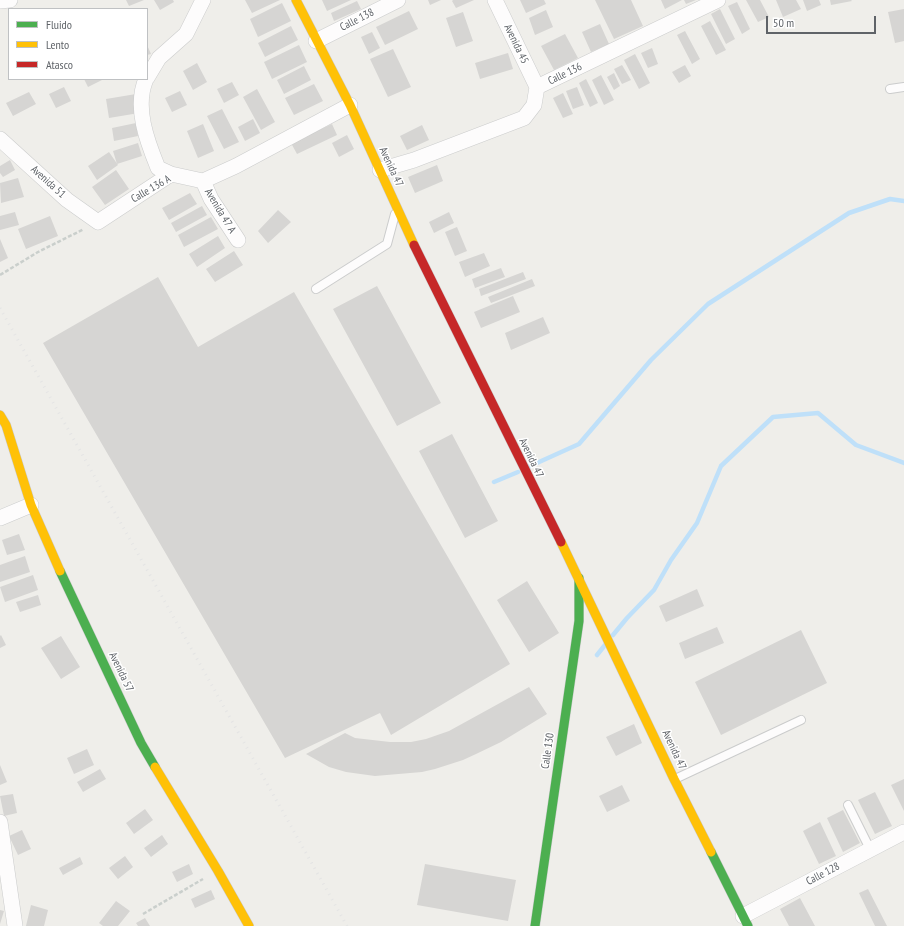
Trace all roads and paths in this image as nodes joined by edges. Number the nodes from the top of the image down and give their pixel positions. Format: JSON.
{"nodes":[{"id":1,"x":0,"y":0,"type":"edge"},
{"id":2,"x":10,"y":0,"type":"edge"},
{"id":3,"x":203,"y":0,"type":"edge"},
{"id":4,"x":296,"y":0,"type":"edge"},
{"id":5,"x":398,"y":0,"type":"edge"},
{"id":6,"x":495,"y":0,"type":"edge"},
{"id":7,"x":718,"y":0,"type":"edge"},
{"id":8,"x":316,"y":41,"type":"junction"},
{"id":9,"x":148,"y":76,"type":"edge"},
{"id":10,"x":146,"y":80,"type":"edge"},
{"id":11,"x":537,"y":87,"type":"junction"},
{"id":12,"x":904,"y":87,"type":"edge"},
{"id":13,"x":890,"y":89,"type":"dead end"},
{"id":14,"x":350,"y":105,"type":"junction"},
{"id":15,"x":0,"y":139,"type":"edge"},
{"id":16,"x":380,"y":170,"type":"junction"},
{"id":17,"x":171,"y":174,"type":"junction"},
{"id":18,"x":204,"y":181,"type":"junction"},
{"id":19,"x":396,"y":208,"type":"junction"},
{"id":20,"x":98,"y":222,"type":"junction"},
{"id":21,"x":238,"y":240,"type":"dead end"},
{"id":22,"x":0,"y":275,"type":"edge"},
{"id":23,"x":316,"y":289,"type":"dead end"},
{"id":24,"x":0,"y":415,"type":"edge"},
{"id":25,"x":32,"y":505,"type":"junction"},
{"id":26,"x":0,"y":518,"type":"edge"},
{"id":27,"x":579,"y":578,"type":"junction"},
{"id":28,"x":801,"y":720,"type":"dead end"},
{"id":29,"x":674,"y":779,"type":"junction"},
{"id":30,"x":848,"y":805,"type":"dead end"},
{"id":31,"x":0,"y":822,"type":"edge"},
{"id":32,"x":904,"y":832,"type":"edge"},
{"id":33,"x":870,"y":849,"type":"junction"},
{"id":34,"x":218,"y":871,"type":"junction"},
{"id":35,"x":143,"y":914,"type":"dead end"},
{"id":36,"x":745,"y":921,"type":"edge"},
{"id":37,"x":15,"y":926,"type":"edge"},
{"id":38,"x":249,"y":926,"type":"edge"},
{"id":39,"x":535,"y":926,"type":"edge"}],
"edges":[{"from":1,"to":2,"type":"street"},
{"from":3,"to":9,"type":"street"},
{"from":4,"to":8,"type":"main road","name":"Avenida 47"},
{"from":5,"to":8,"type":"street","name":"Calle 138"},
{"from":6,"to":11,"type":"street","name":"Avenida 45"},
{"from":7,"to":11,"type":"street","name":"Calle 136"},
{"from":8,"to":14,"type":"main road","name":"Avenida 47"},
{"from":10,"to":17,"type":"street"},
{"from":11,"to":16,"type":"street","name":"Calle 136"},
{"from":12,"to":13,"type":"lane"},
{"from":14,"to":16,"type":"main road","name":"Avenida 47"},
{"from":14,"to":18,"type":"street"},
{"from":15,"to":20,"type":"street","name":"Avenida 51"},
{"from":16,"to":19,"type":"main road","name":"Avenida 47"},
{"from":17,"to":18,"type":"street","name":"Calle 136 A"},
{"from":17,"to":20,"type":"street","name":"Calle 136 A"},
{"from":18,"to":21,"type":"street","name":"Avenida 47 A"},
{"from":19,"to":23,"type":"lane"},
{"from":19,"to":27,"type":"main road","name":"Avenida 47"},
{"from":20,"to":22,"type":"path"},
{"from":24,"to":25,"type":"main road","name":"Avenida 57"},
{"from":25,"to":26,"type":"street"},
{"from":25,"to":34,"type":"main road","name":"Avenida 57"},
{"from":27,"to":29,"type":"main road","name":"Avenida 47"},
{"from":27,"to":39,"type":"main road","name":"Calle 130"},
{"from":28,"to":29,"type":"lane"},
{"from":29,"to":36,"type":"main road","name":"Avenida 47"},
{"from":30,"to":33,"type":"lane"},
{"from":31,"to":37,"type":"street"},
{"from":32,"to":33,"type":"street","name":"Calle 128"},
{"from":33,"to":36,"type":"street","name":"Calle 128"},
{"from":34,"to":35,"type":"path"},
{"from":34,"to":38,"type":"main road","name":"Avenida 57"}]}
